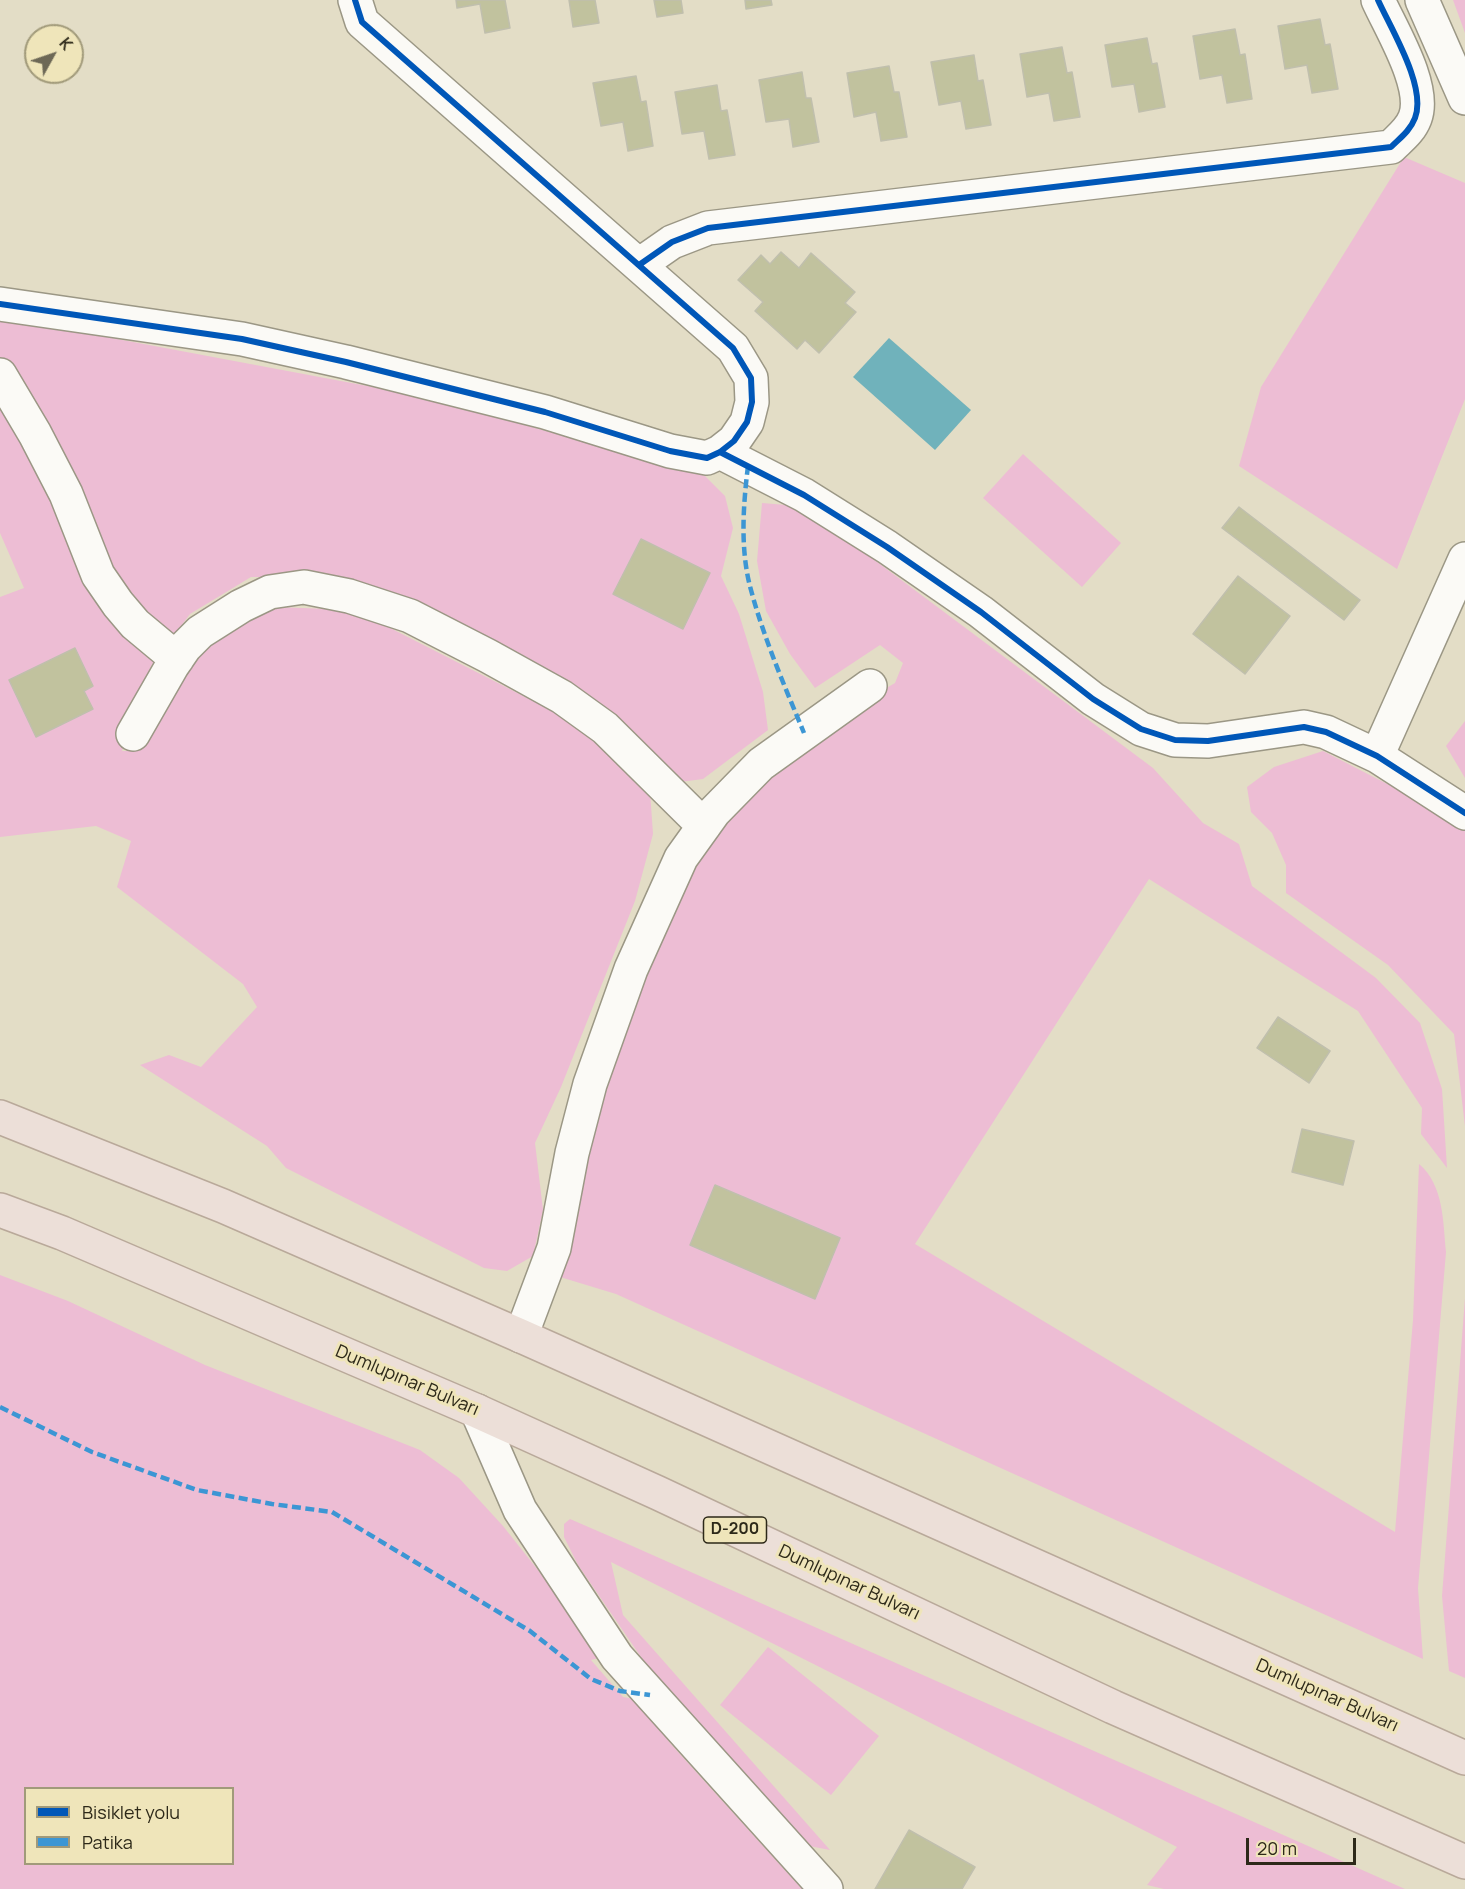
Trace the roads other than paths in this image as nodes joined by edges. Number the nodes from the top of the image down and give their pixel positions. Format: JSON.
{"nodes":[{"id":1,"x":355,"y":0,"type":"edge"},
{"id":2,"x":1378,"y":0,"type":"edge"},
{"id":3,"x":1422,"y":0,"type":"edge"},
{"id":4,"x":1465,"y":98,"type":"edge"},
{"id":5,"x":639,"y":265,"type":"junction"},
{"id":6,"x":0,"y":304,"type":"edge"},
{"id":7,"x":0,"y":375,"type":"edge"},
{"id":8,"x":720,"y":452,"type":"junction"},
{"id":9,"x":1465,"y":559,"type":"edge"},
{"id":10,"x":177,"y":659,"type":"junction"},
{"id":11,"x":870,"y":686,"type":"dead end"},
{"id":12,"x":133,"y":734,"type":"dead end"},
{"id":13,"x":1377,"y":756,"type":"junction"},
{"id":14,"x":1465,"y":813,"type":"edge"},
{"id":15,"x":704,"y":826,"type":"junction"},
{"id":16,"x":0,"y":1117,"type":"edge"},
{"id":17,"x":0,"y":1210,"type":"edge"},
{"id":18,"x":521,"y":1336,"type":"junction"},
{"id":19,"x":477,"y":1411,"type":"junction"},
{"id":20,"x":1465,"y":1758,"type":"edge"},
{"id":21,"x":1465,"y":1862,"type":"edge"},
{"id":22,"x":826,"y":1889,"type":"edge"}],
"edges":[{"from":1,"to":5,"type":"street"},
{"from":2,"to":5,"type":"street"},
{"from":3,"to":4,"type":"street"},
{"from":5,"to":8,"type":"street"},
{"from":6,"to":8,"type":"street"},
{"from":7,"to":10,"type":"street"},
{"from":8,"to":13,"type":"street"},
{"from":9,"to":13,"type":"street"},
{"from":10,"to":12,"type":"street"},
{"from":10,"to":15,"type":"street"},
{"from":11,"to":15,"type":"street"},
{"from":13,"to":14,"type":"street"},
{"from":15,"to":18,"type":"street"},
{"from":16,"to":18,"type":"highway","name":"Dumlupınar Bulvarı"},
{"from":17,"to":19,"type":"highway","name":"Dumlupınar Bulvarı","number":"D-200"},
{"from":18,"to":20,"type":"highway","name":"Dumlupınar Bulvarı"},
{"from":19,"to":21,"type":"highway","name":"Dumlupınar Bulvarı","number":"D-200"},
{"from":19,"to":22,"type":"street"}]}
